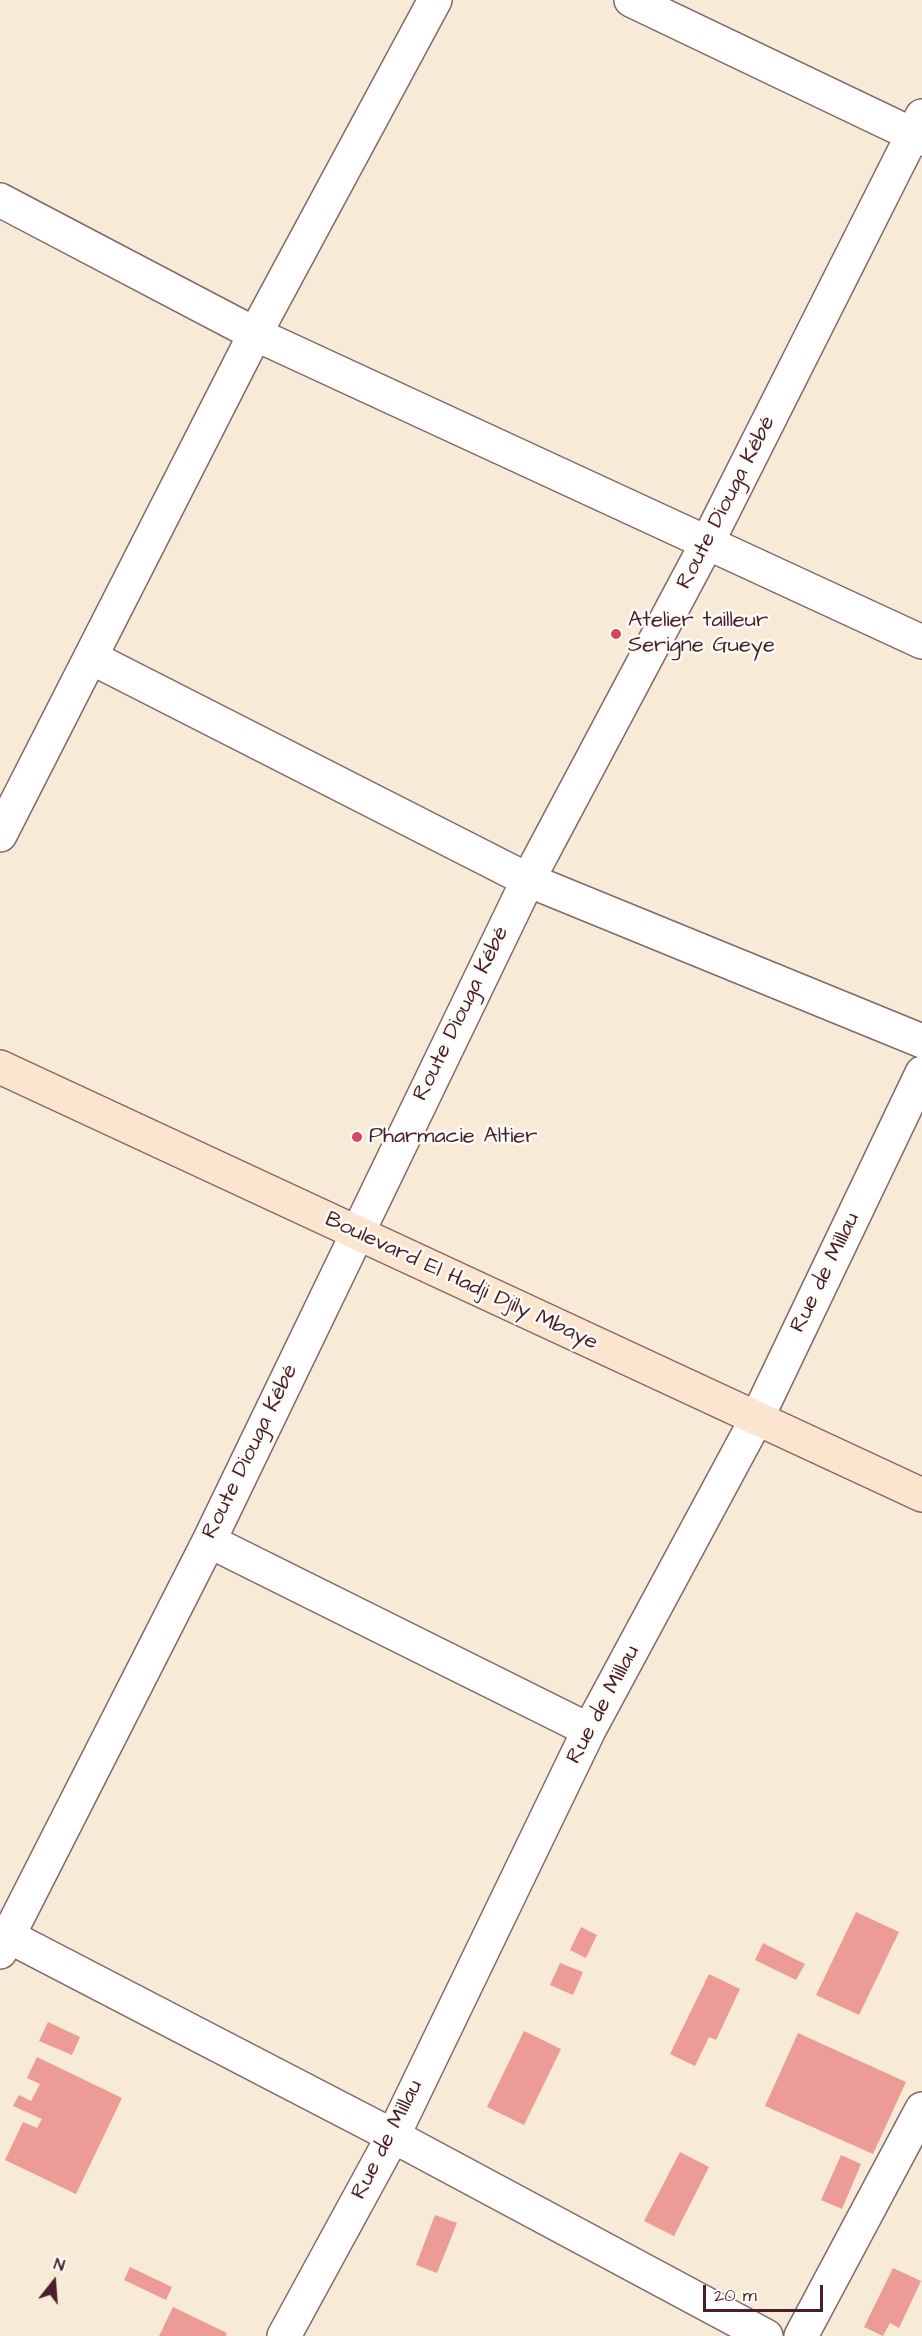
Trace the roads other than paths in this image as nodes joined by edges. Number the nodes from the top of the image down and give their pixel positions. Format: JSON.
{"nodes":[{"id":1,"x":435,"y":0,"type":"edge"},
{"id":2,"x":632,"y":0,"type":"edge"},
{"id":3,"x":919,"y":130,"type":"edge"},
{"id":4,"x":0,"y":200,"type":"edge"},
{"id":5,"x":255,"y":334,"type":"junction"},
{"id":6,"x":708,"y":543,"type":"junction"},
{"id":7,"x":922,"y":642,"type":"edge"},
{"id":8,"x":92,"y":658,"type":"junction"},
{"id":9,"x":0,"y":835,"type":"edge"},
{"id":10,"x":528,"y":880,"type":"junction"},
{"id":11,"x":922,"y":1041,"type":"edge"},
{"id":12,"x":0,"y":1068,"type":"edge"},
{"id":13,"x":922,"y":1073,"type":"edge"},
{"id":14,"x":355,"y":1234,"type":"junction"},
{"id":15,"x":757,"y":1418,"type":"junction"},
{"id":16,"x":922,"y":1496,"type":"edge"},
{"id":17,"x":209,"y":1541,"type":"junction"},
{"id":18,"x":589,"y":1730,"type":"junction"},
{"id":19,"x":3,"y":1940,"type":"edge"},
{"id":20,"x":922,"y":2109,"type":"edge"},
{"id":21,"x":393,"y":2136,"type":"junction"},
{"id":22,"x":284,"y":2336,"type":"edge"},
{"id":23,"x":766,"y":2336,"type":"edge"},
{"id":24,"x":801,"y":2336,"type":"edge"}],
"edges":[{"from":1,"to":5,"type":"street"},
{"from":2,"to":3,"type":"street"},
{"from":3,"to":6,"type":"street","name":"Route Diouga Kébé"},
{"from":4,"to":5,"type":"street"},
{"from":5,"to":6,"type":"street"},
{"from":5,"to":8,"type":"street"},
{"from":6,"to":7,"type":"street"},
{"from":6,"to":10,"type":"street","name":"Route Diouga Kébé"},
{"from":8,"to":9,"type":"street"},
{"from":8,"to":10,"type":"street"},
{"from":10,"to":11,"type":"street"},
{"from":10,"to":14,"type":"street","name":"Route Diouga Kébé"},
{"from":12,"to":14,"type":"main road","name":"Boulevard El Hadji Djily Mbaye"},
{"from":13,"to":15,"type":"street","name":"Rue de Millau"},
{"from":14,"to":15,"type":"main road","name":"Boulevard El Hadji Djily Mbaye"},
{"from":14,"to":17,"type":"street","name":"Route Diouga Kébé"},
{"from":15,"to":16,"type":"main road","name":"Boulevard El Hadji Djily Mbaye"},
{"from":15,"to":18,"type":"street","name":"Rue de Millau"},
{"from":17,"to":18,"type":"street"},
{"from":17,"to":19,"type":"street","name":"Route Diouga Kébé"},
{"from":18,"to":21,"type":"street","name":"Rue de Millau"},
{"from":19,"to":21,"type":"street"},
{"from":20,"to":24,"type":"street"},
{"from":21,"to":22,"type":"street","name":"Rue de Millau"},
{"from":21,"to":23,"type":"street"}]}
